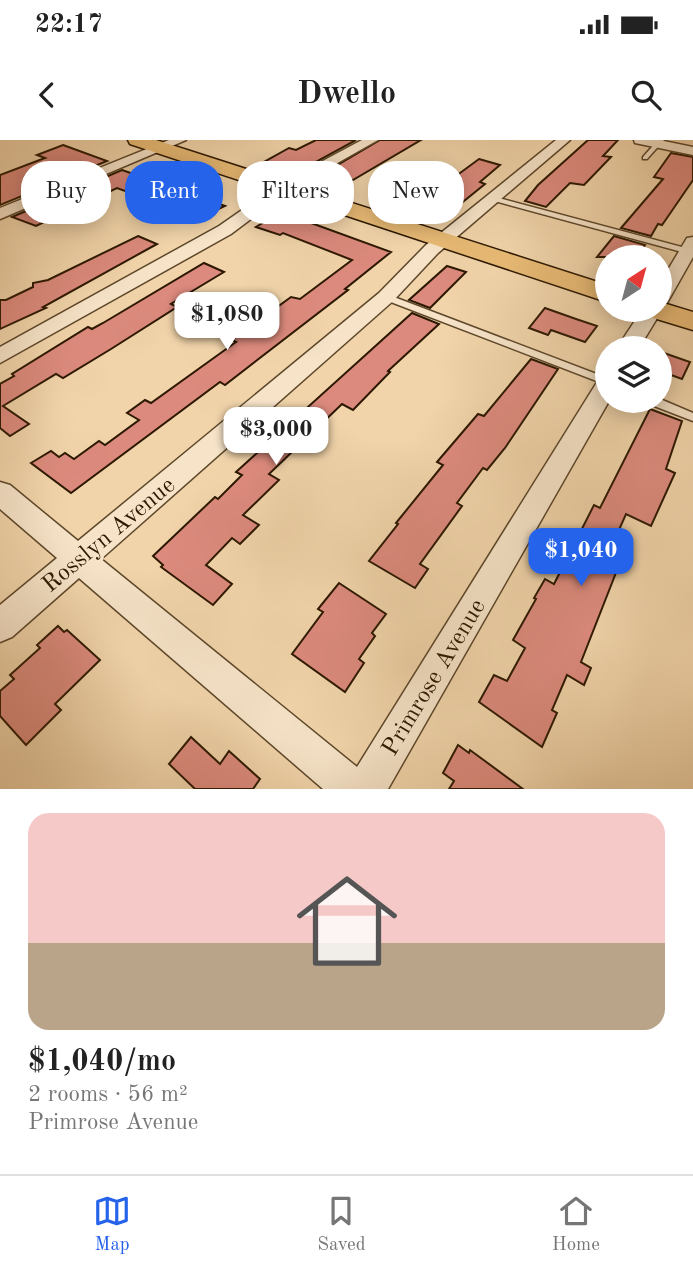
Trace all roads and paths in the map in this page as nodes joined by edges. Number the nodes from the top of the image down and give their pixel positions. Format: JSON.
{"nodes":[{"id":1,"x":137,"y":140,"type":"edge"},
{"id":2,"x":372,"y":140,"type":"edge"},
{"id":3,"x":564,"y":140,"type":"edge"},
{"id":4,"x":640,"y":140,"type":"edge"},
{"id":5,"x":660,"y":142,"type":"edge"},
{"id":6,"x":171,"y":144,"type":"edge"},
{"id":7,"x":693,"y":151,"type":"edge"},
{"id":8,"x":645,"y":158,"type":"dead end"},
{"id":9,"x":334,"y":161,"type":"edge"},
{"id":10,"x":237,"y":170,"type":"edge"},
{"id":11,"x":494,"y":198,"type":"junction"},
{"id":12,"x":354,"y":211,"type":"edge"},
{"id":13,"x":0,"y":214,"type":"edge"},
{"id":14,"x":237,"y":221,"type":"edge"},
{"id":15,"x":443,"y":240,"type":"junction"},
{"id":16,"x":691,"y":249,"type":"edge"},
{"id":17,"x":672,"y":280,"type":"edge"},
{"id":18,"x":595,"y":289,"type":"edge"},
{"id":19,"x":386,"y":297,"type":"junction"},
{"id":20,"x":672,"y":315,"type":"edge"},
{"id":21,"x":693,"y":321,"type":"edge"},
{"id":22,"x":0,"y":356,"type":"edge"},
{"id":23,"x":595,"y":378,"type":"edge"},
{"id":24,"x":595,"y":403,"type":"edge"},
{"id":25,"x":672,"y":409,"type":"edge"},
{"id":26,"x":693,"y":417,"type":"edge"},
{"id":27,"x":0,"y":493,"type":"edge"},
{"id":28,"x":80,"y":558,"type":"junction"},
{"id":29,"x":0,"y":626,"type":"edge"},
{"id":30,"x":353,"y":789,"type":"edge"},
{"id":31,"x":366,"y":789,"type":"edge"}],
"edges":[{"from":1,"to":6,"type":"main road"},
{"from":2,"to":9,"type":"street"},
{"from":3,"to":11,"type":"street","name":"Rosslyn Avenue"},
{"from":4,"to":5,"type":"street"},
{"from":5,"to":7,"type":"street"},
{"from":5,"to":8,"type":"lane"},
{"from":6,"to":10,"type":"main road"},
{"from":6,"to":13,"type":"street"},
{"from":11,"to":15,"type":"street","name":"Rosslyn Avenue"},
{"from":11,"to":16,"type":"lane"},
{"from":12,"to":15,"type":"main road"},
{"from":14,"to":22,"type":"street"},
{"from":15,"to":18,"type":"main road"},
{"from":15,"to":19,"type":"street","name":"Rosslyn Avenue"},
{"from":16,"to":17,"type":"street"},
{"from":19,"to":23,"type":"lane"},
{"from":19,"to":28,"type":"street","name":"Rosslyn Avenue"},
{"from":20,"to":21,"type":"main road"},
{"from":24,"to":31,"type":"street","name":"Primrose Avenue"},
{"from":25,"to":26,"type":"lane"},
{"from":27,"to":28,"type":"street"},
{"from":28,"to":29,"type":"street","name":"Rosslyn Avenue"},
{"from":28,"to":30,"type":"street"}]}
